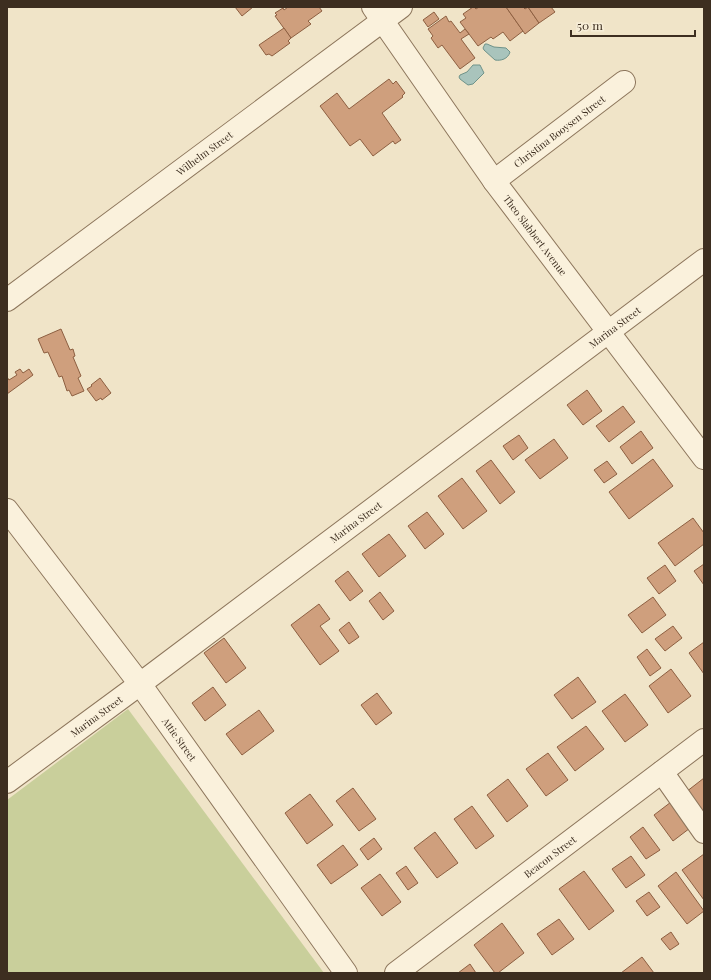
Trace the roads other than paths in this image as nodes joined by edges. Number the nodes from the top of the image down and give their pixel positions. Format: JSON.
{"nodes":[{"id":1,"x":401,"y":7,"type":"edge"},
{"id":2,"x":378,"y":14,"type":"edge"},
{"id":3,"x":624,"y":82,"type":"dead end"},
{"id":4,"x":494,"y":181,"type":"junction"},
{"id":5,"x":704,"y":260,"type":"edge"},
{"id":6,"x":7,"y":300,"type":"edge"},
{"id":7,"x":608,"y":331,"type":"junction"},
{"id":8,"x":704,"y":458,"type":"edge"},
{"id":9,"x":7,"y":510,"type":"edge"},
{"id":10,"x":140,"y":684,"type":"junction"},
{"id":11,"x":704,"y":740,"type":"edge"},
{"id":12,"x":662,"y":772,"type":"junction"},
{"id":13,"x":7,"y":782,"type":"edge"},
{"id":14,"x":704,"y":832,"type":"edge"},
{"id":15,"x":346,"y":973,"type":"edge"},
{"id":16,"x":396,"y":973,"type":"edge"}],
"edges":[{"from":1,"to":2,"type":"street","name":"Wilhelm Street"},
{"from":2,"to":4,"type":"street","name":"Theo Slabbert Avenue"},
{"from":2,"to":6,"type":"street","name":"Wilhelm Street"},
{"from":3,"to":4,"type":"street","name":"Christina Booysen Street"},
{"from":4,"to":7,"type":"street","name":"Theo Slabbert Avenue"},
{"from":5,"to":7,"type":"street","name":"Marina Street"},
{"from":7,"to":8,"type":"street","name":"Theo Slabbert Avenue"},
{"from":7,"to":10,"type":"street","name":"Marina Street"},
{"from":9,"to":10,"type":"street","name":"Attie Street"},
{"from":10,"to":13,"type":"street","name":"Marina Street"},
{"from":10,"to":15,"type":"street","name":"Attie Street"},
{"from":11,"to":12,"type":"street","name":"Beacon Street"},
{"from":12,"to":14,"type":"street"},
{"from":12,"to":16,"type":"street","name":"Beacon Street"}]}
